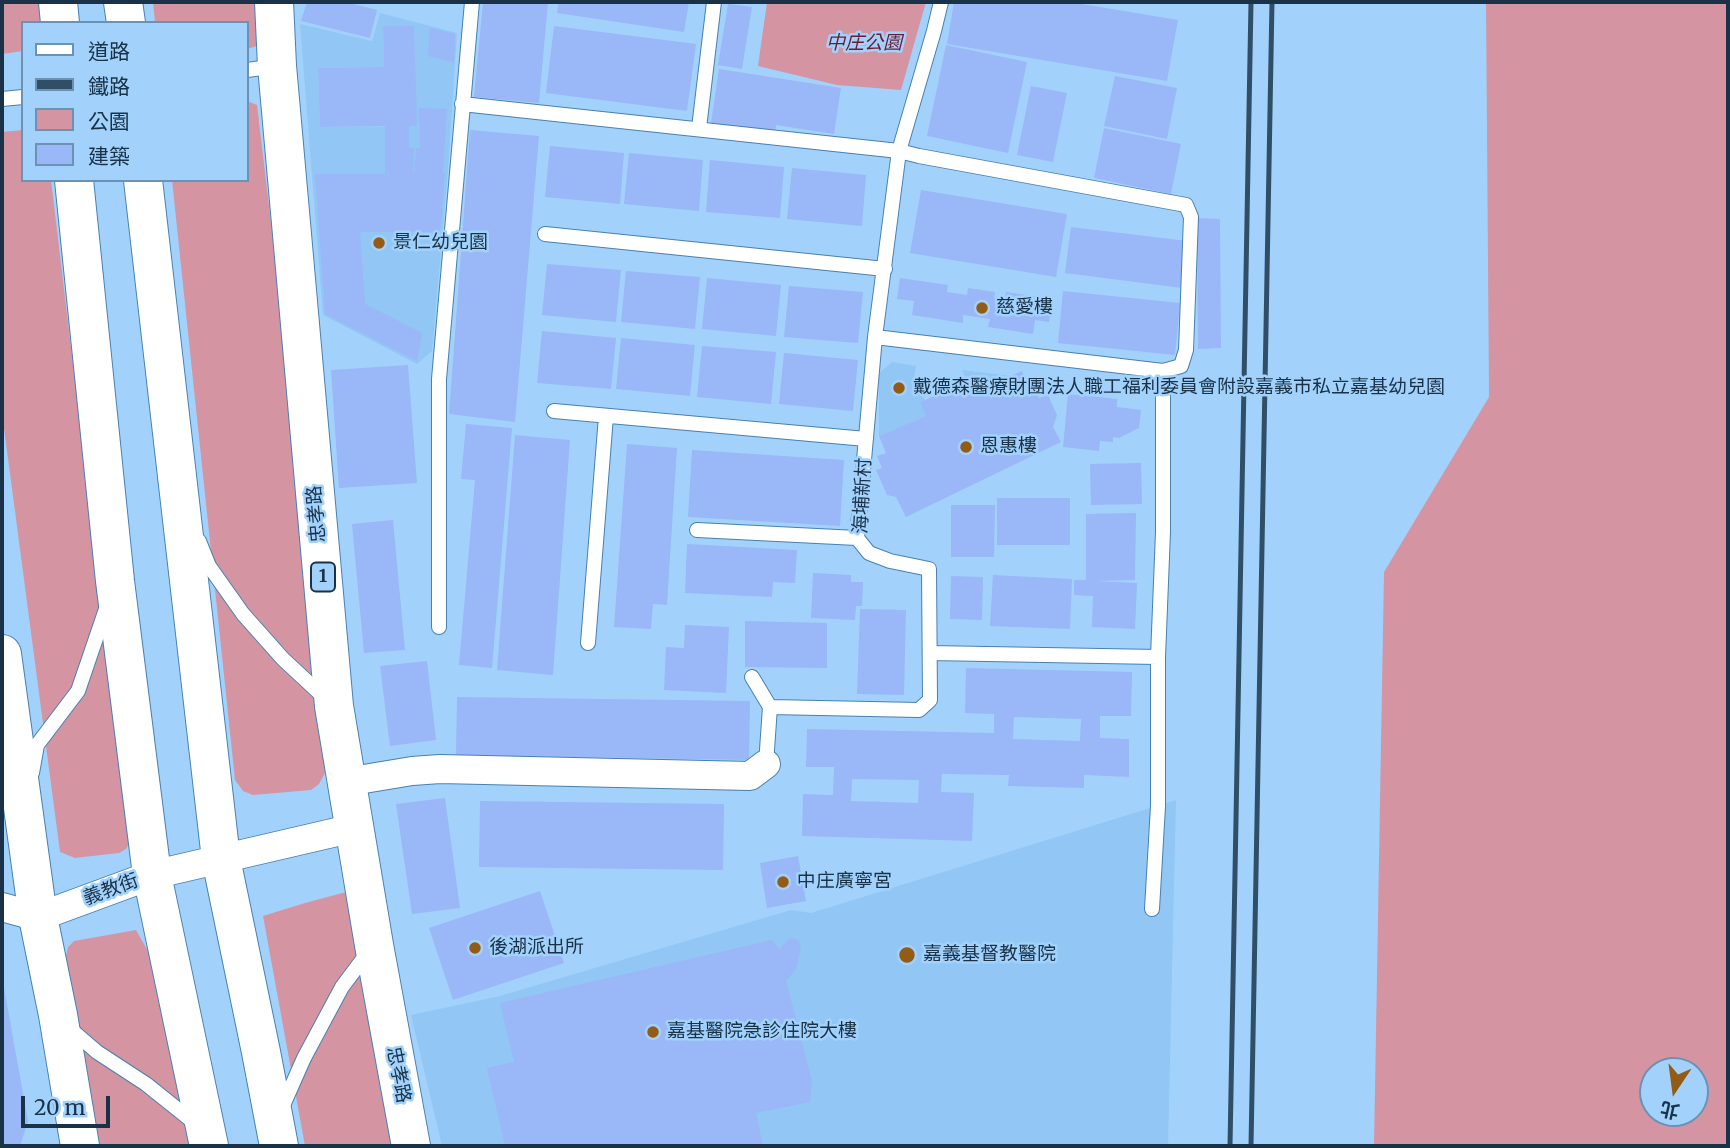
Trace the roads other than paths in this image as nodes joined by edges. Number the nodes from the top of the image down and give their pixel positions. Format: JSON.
{"nodes":[{"id":1,"x":58,"y":2,"type":"edge"},
{"id":2,"x":124,"y":2,"type":"edge"},
{"id":3,"x":274,"y":2,"type":"edge"},
{"id":4,"x":472,"y":2,"type":"edge"},
{"id":5,"x":714,"y":2,"type":"edge"},
{"id":6,"x":941,"y":2,"type":"edge"},
{"id":7,"x":60,"y":21,"type":"edge"},
{"id":8,"x":126,"y":21,"type":"edge"},
{"id":9,"x":262,"y":68,"type":"edge"},
{"id":10,"x":21,"y":97,"type":"edge"},
{"id":11,"x":2,"y":99,"type":"edge"},
{"id":12,"x":462,"y":104,"type":"junction"},
{"id":13,"x":699,"y":128,"type":"junction"},
{"id":14,"x":899,"y":151,"type":"junction"},
{"id":15,"x":74,"y":182,"type":"edge"},
{"id":16,"x":144,"y":182,"type":"edge"},
{"id":17,"x":545,"y":234,"type":"dead end"},
{"id":18,"x":885,"y":269,"type":"junction"},
{"id":19,"x":875,"y":337,"type":"junction"},
{"id":20,"x":1163,"y":371,"type":"junction"},
{"id":21,"x":554,"y":411,"type":"dead end"},
{"id":22,"x":606,"y":416,"type":"junction"},
{"id":23,"x":866,"y":439,"type":"junction"},
{"id":24,"x":180,"y":494,"type":"junction"},
{"id":25,"x":697,"y":530,"type":"dead end"},
{"id":26,"x":857,"y":538,"type":"junction"},
{"id":27,"x":115,"y":581,"type":"junction"},
{"id":28,"x":439,"y":627,"type":"dead end"},
{"id":29,"x":588,"y":643,"type":"dead end"},
{"id":30,"x":930,"y":653,"type":"junction"},
{"id":31,"x":2,"y":654,"type":"edge"},
{"id":32,"x":1158,"y":657,"type":"junction"},
{"id":33,"x":752,"y":677,"type":"dead end"},
{"id":34,"x":334,"y":706,"type":"junction"},
{"id":35,"x":770,"y":707,"type":"junction"},
{"id":36,"x":766,"y":764,"type":"joint"},
{"id":37,"x":346,"y":782,"type":"junction"},
{"id":38,"x":354,"y":828,"type":"junction"},
{"id":39,"x":28,"y":841,"type":"junction"},
{"id":40,"x":221,"y":859,"type":"junction"},
{"id":41,"x":152,"y":875,"type":"junction"},
{"id":42,"x":2,"y":907,"type":"edge"},
{"id":43,"x":1152,"y":909,"type":"dead end"},
{"id":44,"x":38,"y":917,"type":"junction"},
{"id":45,"x":374,"y":945,"type":"junction"},
{"id":46,"x":58,"y":1015,"type":"junction"},
{"id":47,"x":277,"y":1135,"type":"edge"},
{"id":48,"x":208,"y":1139,"type":"edge"},
{"id":49,"x":80,"y":1146,"type":"edge"},
{"id":50,"x":411,"y":1146,"type":"edge"}],
"edges":[{"from":1,"to":7,"type":"main road"},
{"from":2,"to":8,"type":"main road"},
{"from":3,"to":9,"type":"main road","name":"忠孝路","number":"1"},
{"from":4,"to":12,"type":"lane"},
{"from":5,"to":13,"type":"lane"},
{"from":6,"to":14,"type":"lane","name":"海埔新村"},
{"from":9,"to":34,"type":"main road","name":"忠孝路","number":"1"},
{"from":10,"to":11,"type":"lane"},
{"from":12,"to":13,"type":"lane"},
{"from":12,"to":28,"type":"lane"},
{"from":13,"to":14,"type":"lane"},
{"from":14,"to":18,"type":"lane","name":"海埔新村"},
{"from":14,"to":20,"type":"lane"},
{"from":15,"to":27,"type":"main road"},
{"from":16,"to":24,"type":"main road"},
{"from":17,"to":18,"type":"lane"},
{"from":18,"to":19,"type":"lane","name":"海埔新村"},
{"from":19,"to":20,"type":"lane"},
{"from":19,"to":23,"type":"lane","name":"海埔新村"},
{"from":20,"to":32,"type":"lane"},
{"from":21,"to":22,"type":"lane"},
{"from":22,"to":23,"type":"lane"},
{"from":22,"to":29,"type":"lane"},
{"from":23,"to":26,"type":"lane","name":"海埔新村"},
{"from":24,"to":34,"type":"lane"},
{"from":24,"to":40,"type":"main road"},
{"from":25,"to":26,"type":"lane"},
{"from":26,"to":30,"type":"lane","name":"海埔新村"},
{"from":27,"to":39,"type":"lane"},
{"from":27,"to":41,"type":"main road"},
{"from":30,"to":32,"type":"lane"},
{"from":30,"to":35,"type":"lane","name":"海埔新村"},
{"from":31,"to":39,"type":"main road"},
{"from":32,"to":43,"type":"lane"},
{"from":33,"to":35,"type":"lane"},
{"from":34,"to":37,"type":"main road","name":"忠孝路","number":"1"},
{"from":35,"to":36,"type":"lane"},
{"from":36,"to":37,"type":"street"},
{"from":37,"to":38,"type":"main road","name":"忠孝路","number":"1"},
{"from":38,"to":40,"type":"street","name":"義教街"},
{"from":38,"to":45,"type":"main road","name":"忠孝路","number":"1"},
{"from":39,"to":44,"type":"main road"},
{"from":40,"to":41,"type":"street","name":"義教街"},
{"from":40,"to":47,"type":"main road"},
{"from":41,"to":44,"type":"street","name":"義教街"},
{"from":41,"to":48,"type":"main road"},
{"from":42,"to":44,"type":"street"},
{"from":44,"to":46,"type":"main road"},
{"from":45,"to":47,"type":"lane"},
{"from":45,"to":50,"type":"main road","name":"忠孝路","number":"1"},
{"from":46,"to":48,"type":"lane"},
{"from":46,"to":49,"type":"main road"}]}
